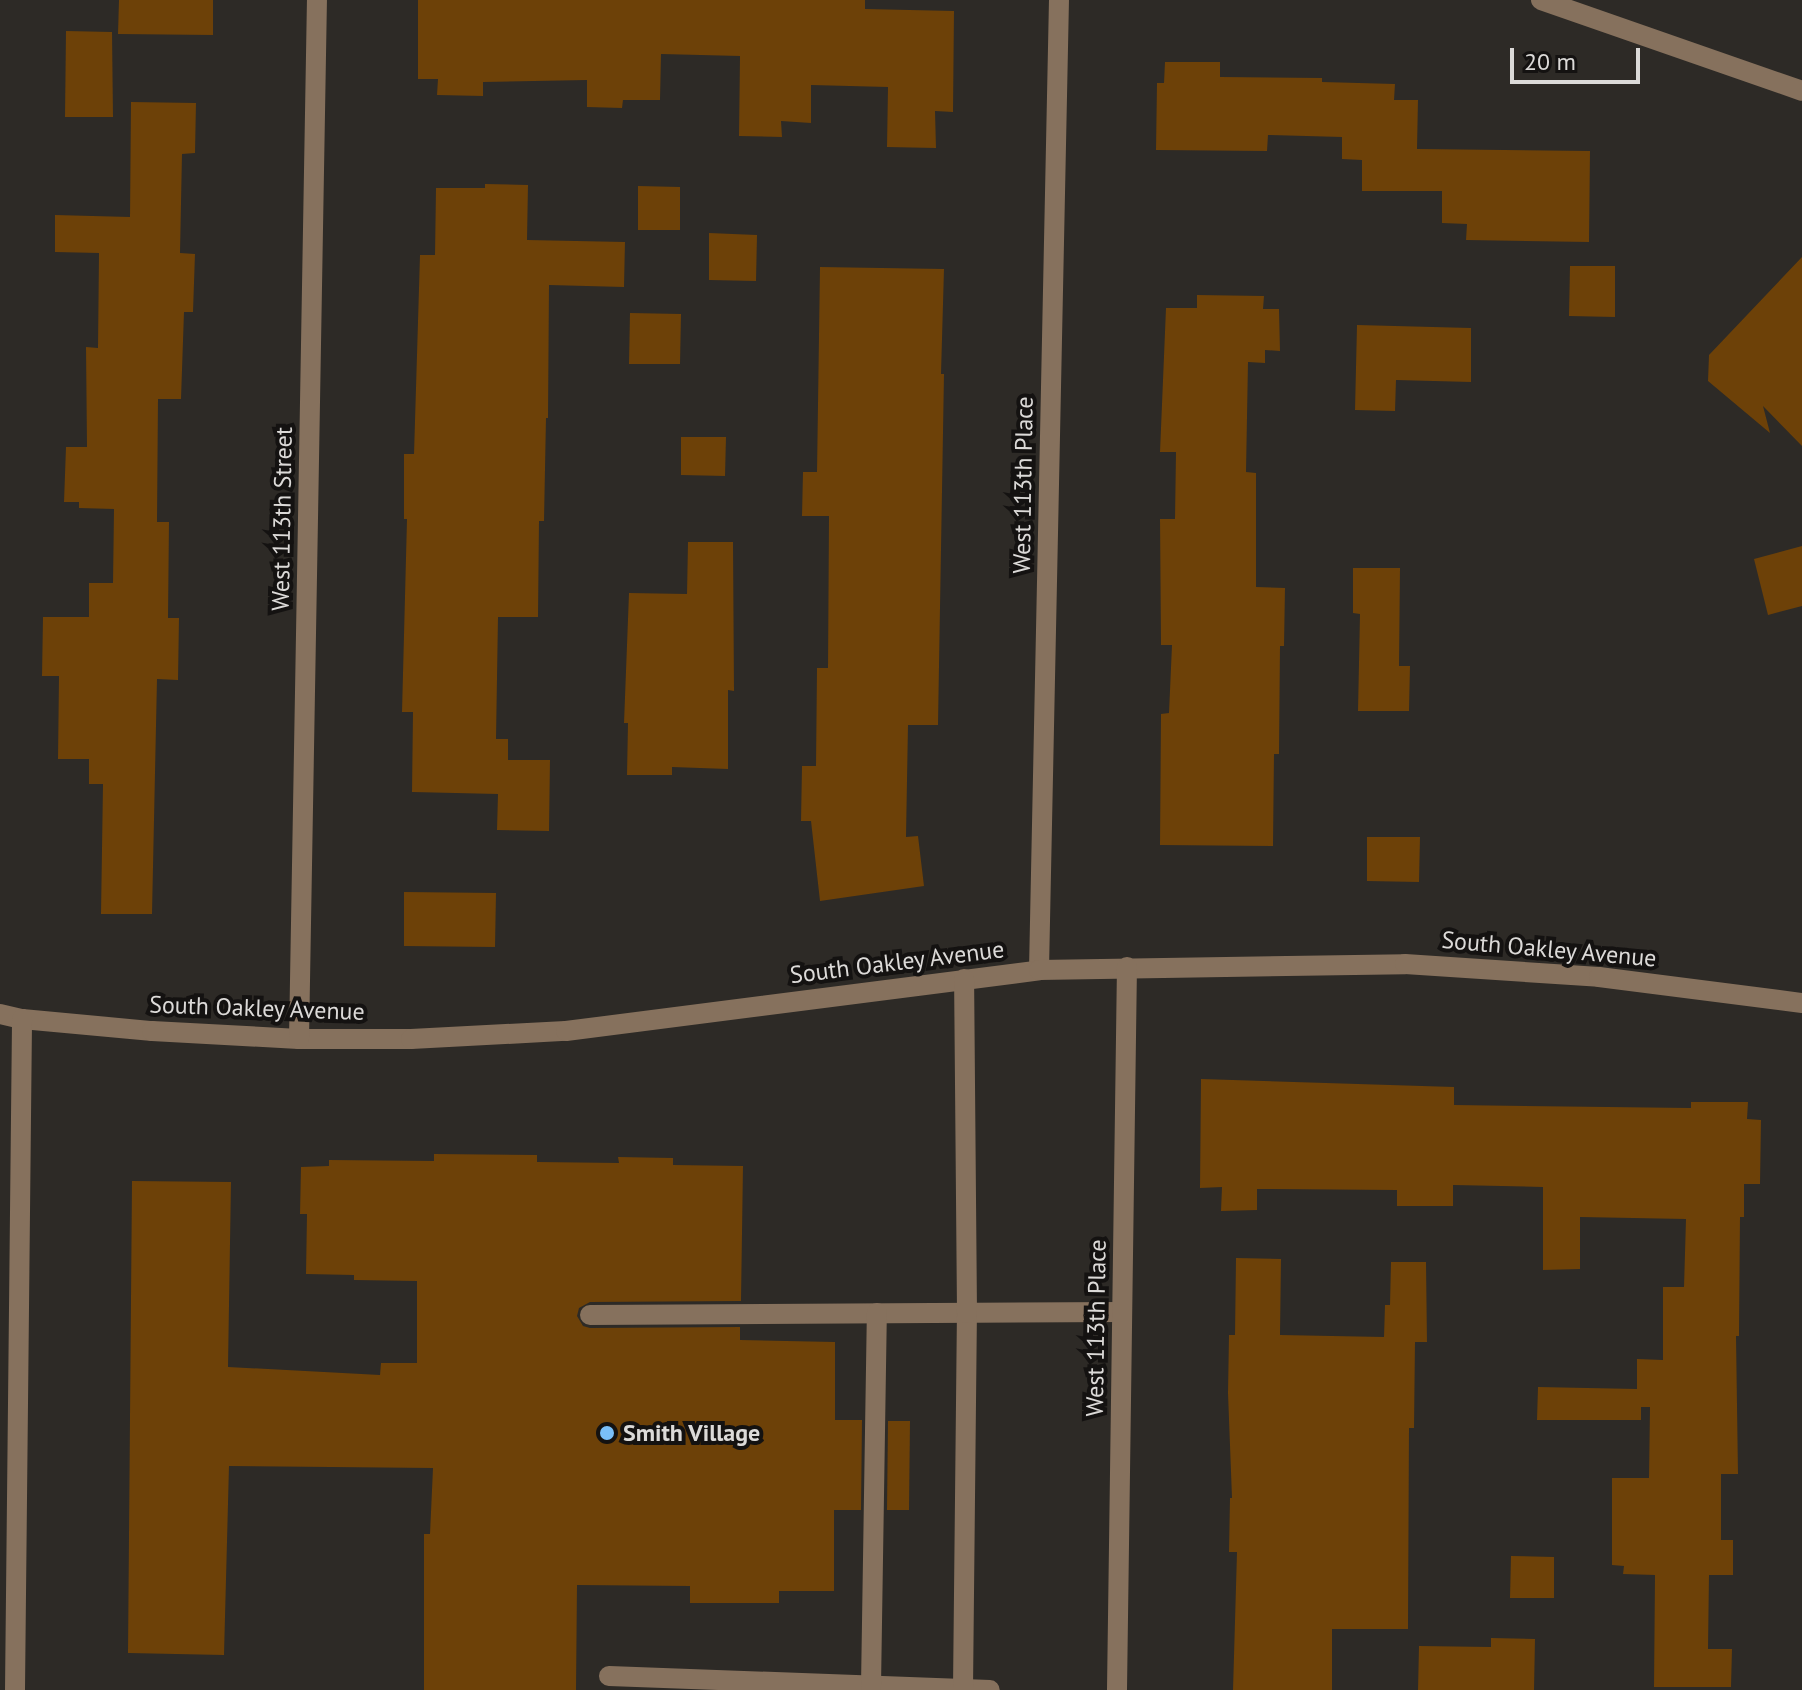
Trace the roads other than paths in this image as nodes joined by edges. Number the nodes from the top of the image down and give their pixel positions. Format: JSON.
{"nodes":[{"id":1,"x":317,"y":0,"type":"edge"},
{"id":2,"x":1059,"y":0,"type":"edge"},
{"id":3,"x":1541,"y":0,"type":"edge"},
{"id":4,"x":1802,"y":91,"type":"edge"},
{"id":5,"x":1127,"y":967,"type":"junction"},
{"id":6,"x":1039,"y":970,"type":"junction"},
{"id":7,"x":964,"y":979,"type":"junction"},
{"id":8,"x":1802,"y":1003,"type":"edge"},
{"id":9,"x":0,"y":1014,"type":"edge"},
{"id":10,"x":22,"y":1019,"type":"junction"},
{"id":11,"x":299,"y":1039,"type":"junction"},
{"id":12,"x":1122,"y":1312,"type":"junction"},
{"id":13,"x":877,"y":1313,"type":"junction"},
{"id":14,"x":967,"y":1313,"type":"junction"},
{"id":15,"x":590,"y":1315,"type":"dead end"},
{"id":16,"x":609,"y":1676,"type":"dead end"},
{"id":17,"x":871,"y":1686,"type":"junction"},
{"id":18,"x":963,"y":1689,"type":"edge"},
{"id":19,"x":15,"y":1690,"type":"edge"},
{"id":20,"x":990,"y":1690,"type":"edge"},
{"id":21,"x":1117,"y":1690,"type":"edge"}],
"edges":[{"from":1,"to":11,"type":"street","name":"West 113th Street"},
{"from":2,"to":6,"type":"street","name":"West 113th Place"},
{"from":3,"to":4,"type":"street"},
{"from":5,"to":6,"type":"street","name":"South Oakley Avenue"},
{"from":5,"to":8,"type":"street","name":"South Oakley Avenue"},
{"from":5,"to":12,"type":"street","name":"West 113th Place"},
{"from":6,"to":7,"type":"street","name":"South Oakley Avenue"},
{"from":7,"to":11,"type":"street","name":"South Oakley Avenue"},
{"from":7,"to":14,"type":"street"},
{"from":9,"to":10,"type":"street","name":"South Oakley Avenue"},
{"from":10,"to":11,"type":"street","name":"South Oakley Avenue"},
{"from":10,"to":19,"type":"street"},
{"from":12,"to":14,"type":"street"},
{"from":12,"to":21,"type":"street","name":"West 113th Place"},
{"from":13,"to":14,"type":"street"},
{"from":13,"to":15,"type":"street"},
{"from":13,"to":17,"type":"street"},
{"from":14,"to":18,"type":"street"},
{"from":16,"to":17,"type":"street"},
{"from":17,"to":18,"type":"street"},
{"from":18,"to":20,"type":"street"}]}
